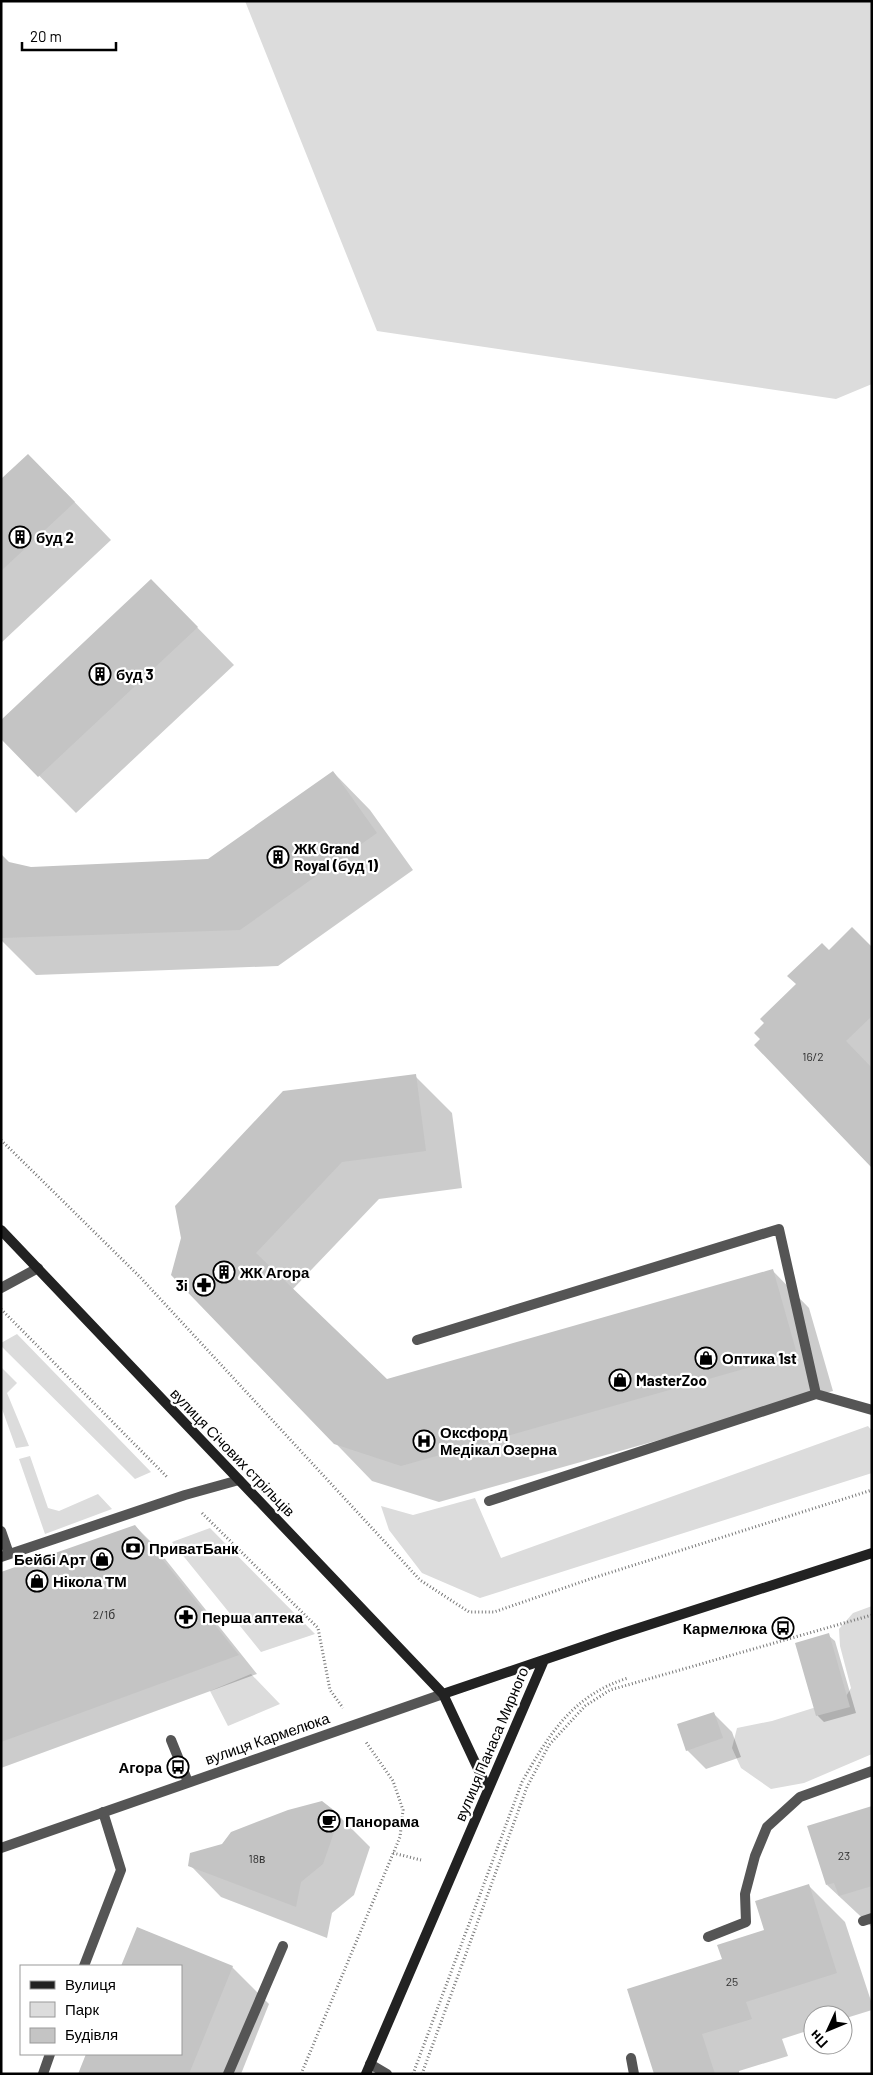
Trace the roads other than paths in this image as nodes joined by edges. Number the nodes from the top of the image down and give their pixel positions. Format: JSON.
{"nodes":[{"id":1,"x":1,"y":1230,"type":"edge"},
{"id":2,"x":38,"y":1268,"type":"junction"},
{"id":3,"x":1,"y":1288,"type":"edge"},
{"id":4,"x":417,"y":1340,"type":"dead end"},
{"id":5,"x":816,"y":1394,"type":"junction"},
{"id":6,"x":872,"y":1410,"type":"edge"},
{"id":7,"x":239,"y":1480,"type":"junction"},
{"id":8,"x":489,"y":1501,"type":"dead end"},
{"id":9,"x":1,"y":1530,"type":"edge"},
{"id":10,"x":872,"y":1553,"type":"edge"},
{"id":11,"x":5,"y":1556,"type":"edge"},
{"id":12,"x":544,"y":1660,"type":"junction"},
{"id":13,"x":443,"y":1694,"type":"junction"},
{"id":14,"x":171,"y":1740,"type":"dead end"},
{"id":15,"x":872,"y":1771,"type":"edge"},
{"id":16,"x":188,"y":1782,"type":"junction"},
{"id":17,"x":488,"y":1790,"type":"junction"},
{"id":18,"x":102,"y":1812,"type":"junction"},
{"id":19,"x":1,"y":1848,"type":"edge"},
{"id":20,"x":708,"y":1937,"type":"dead end"},
{"id":21,"x":283,"y":1946,"type":"dead end"},
{"id":22,"x":84,"y":1965,"type":"edge"},
{"id":23,"x":50,"y":2055,"type":"edge"},
{"id":24,"x":632,"y":2058,"type":"dead end"},
{"id":25,"x":368,"y":2069,"type":"edge"},
{"id":26,"x":42,"y":2074,"type":"edge"},
{"id":27,"x":228,"y":2074,"type":"edge"},
{"id":28,"x":387,"y":2074,"type":"edge"},
{"id":29,"x":634,"y":2074,"type":"edge"}],
"edges":[{"from":1,"to":2,"type":"street","name":"вулиця Січових стрільців"},
{"from":2,"to":3,"type":"street"},
{"from":2,"to":7,"type":"street","name":"вулиця Січових стрільців"},
{"from":4,"to":5,"type":"street"},
{"from":5,"to":6,"type":"street"},
{"from":5,"to":8,"type":"street"},
{"from":7,"to":11,"type":"street"},
{"from":7,"to":13,"type":"street","name":"вулиця Січових стрільців"},
{"from":9,"to":11,"type":"street"},
{"from":10,"to":12,"type":"street","name":"вулиця Панаса Мирного"},
{"from":12,"to":13,"type":"street","name":"вулиця Кармелюка"},
{"from":12,"to":17,"type":"street","name":"вулиця Панаса Мирного"},
{"from":13,"to":16,"type":"street","name":"вулиця Кармелюка"},
{"from":13,"to":17,"type":"street","name":"вулиця Січових стрільців"},
{"from":14,"to":16,"type":"street"},
{"from":15,"to":20,"type":"street"},
{"from":16,"to":18,"type":"street","name":"вулиця Кармелюка"},
{"from":17,"to":25,"type":"street","name":"вулиця Панаса Мирного"},
{"from":18,"to":19,"type":"street","name":"вулиця Кармелюка"},
{"from":18,"to":22,"type":"street"},
{"from":21,"to":27,"type":"street"},
{"from":23,"to":26,"type":"street"},
{"from":24,"to":29,"type":"street"},
{"from":25,"to":28,"type":"street"}]}
